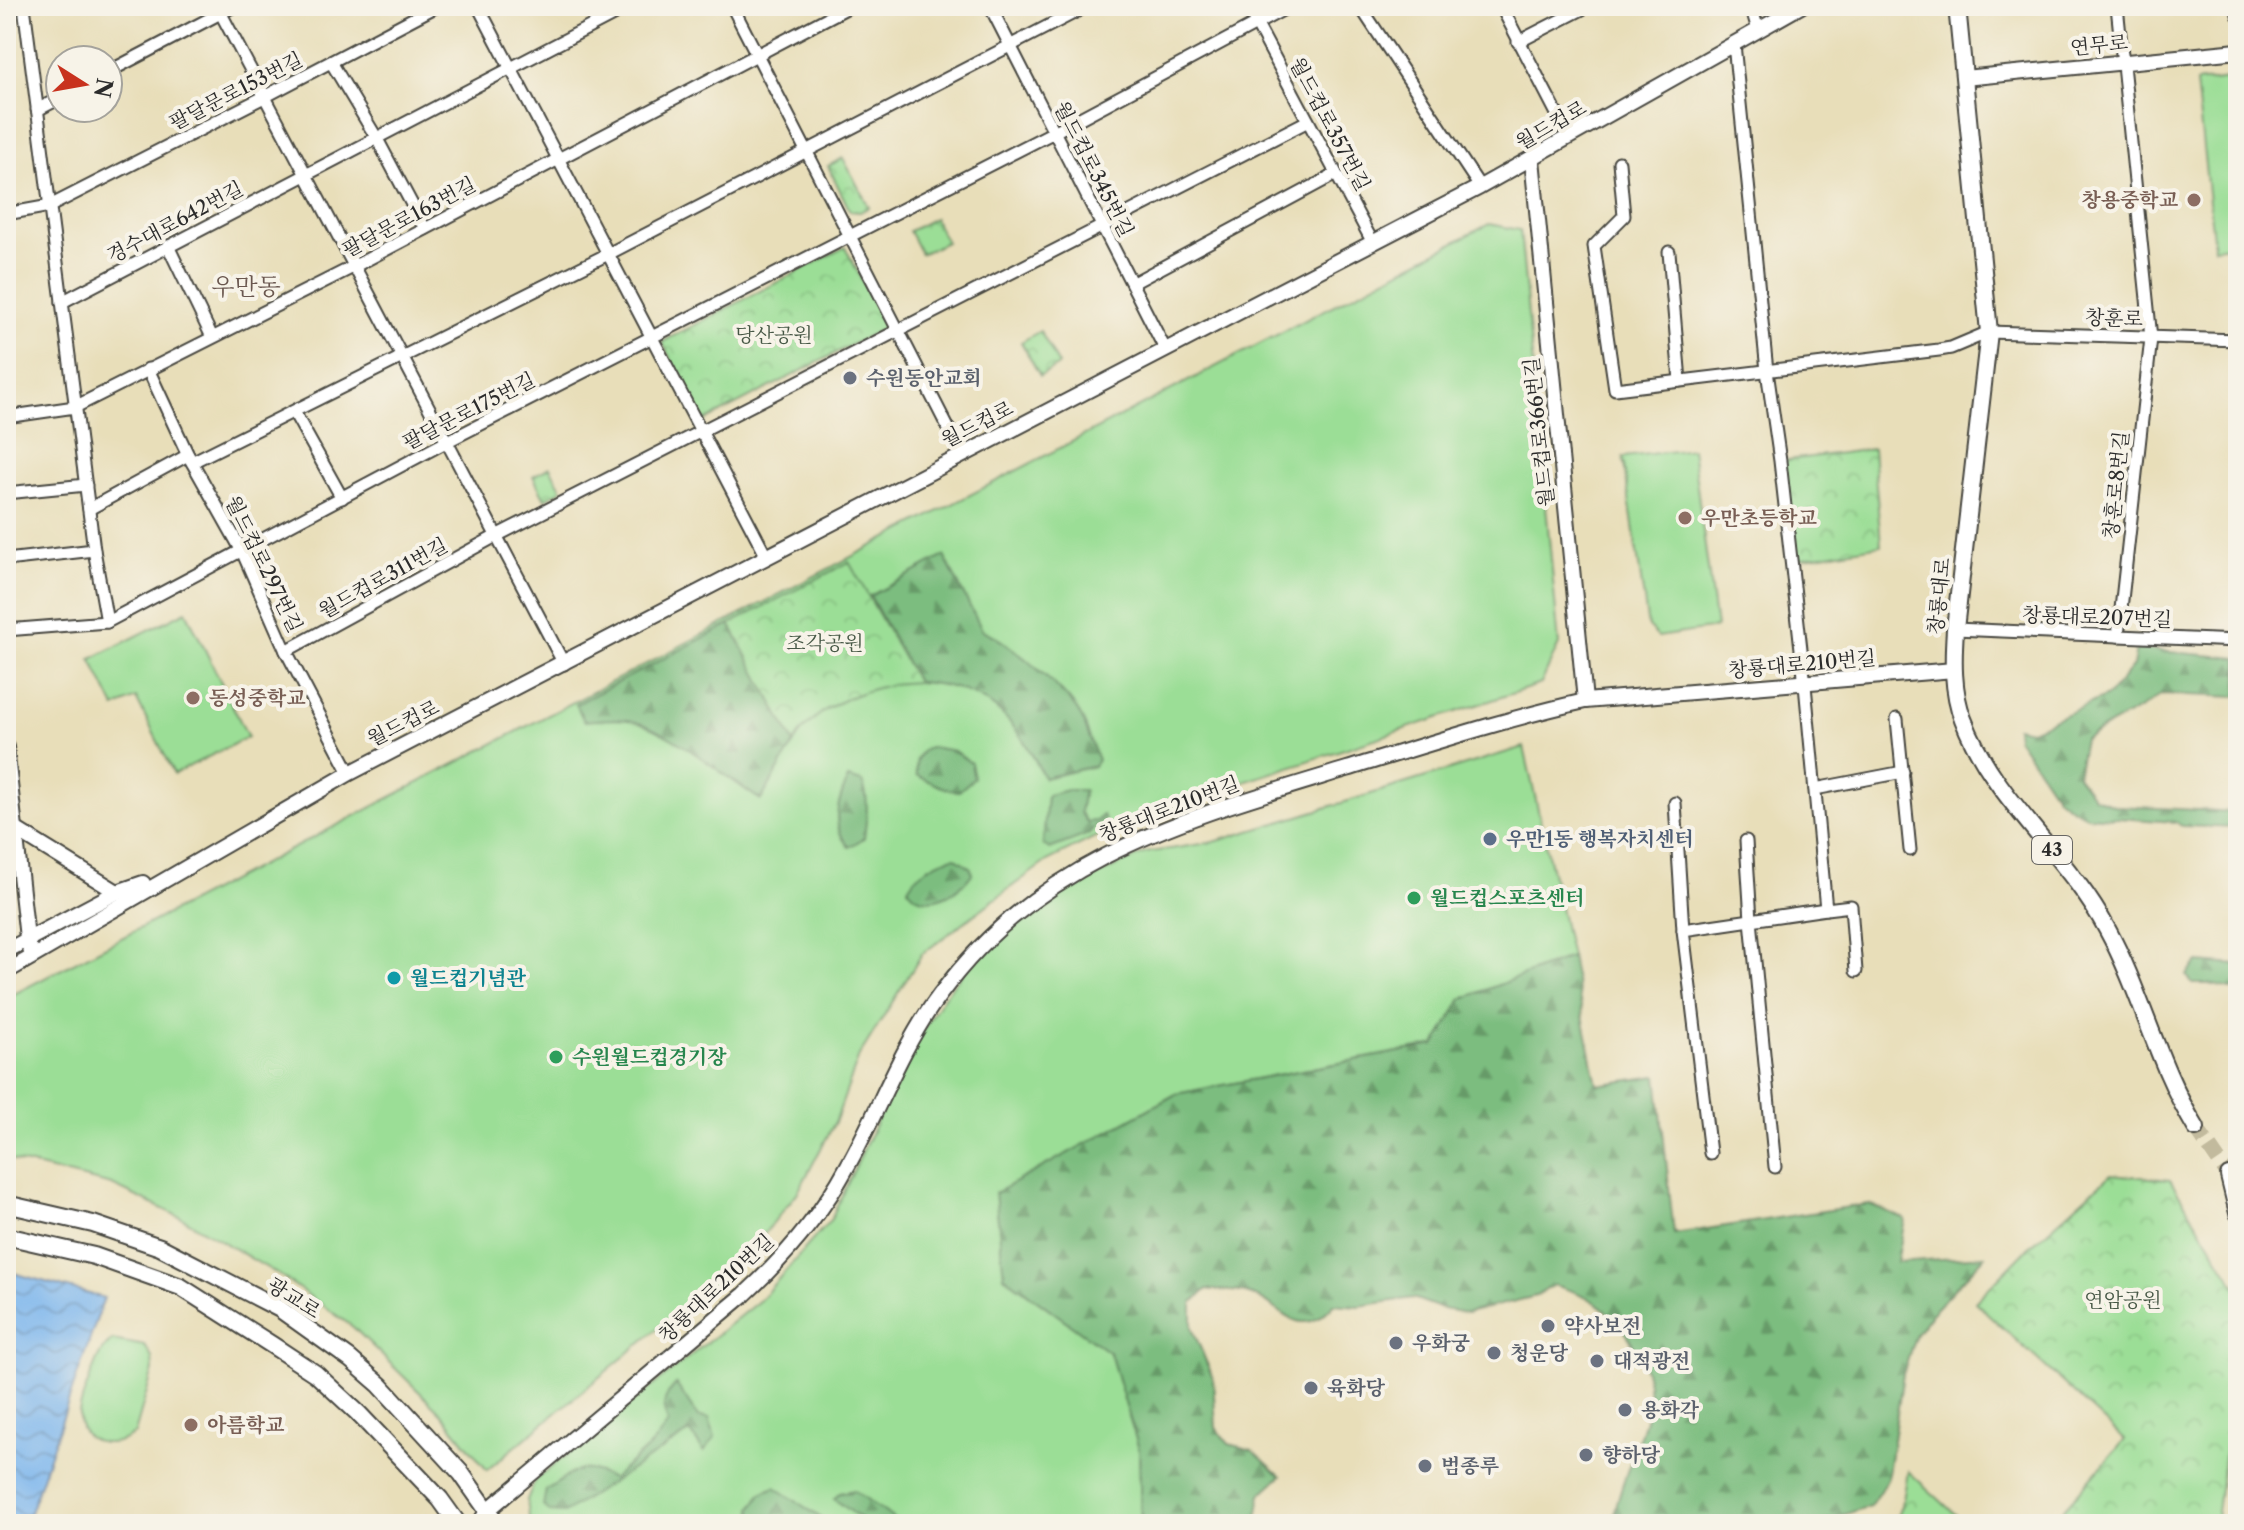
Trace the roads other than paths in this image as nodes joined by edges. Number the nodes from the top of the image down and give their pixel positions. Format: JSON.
{"nodes":[{"id":1,"x":24,"y":6,"type":"edge"},
{"id":2,"x":234,"y":6,"type":"edge"},
{"id":3,"x":437,"y":6,"type":"edge"},
{"id":4,"x":478,"y":6,"type":"edge"},
{"id":5,"x":630,"y":6,"type":"edge"},
{"id":6,"x":732,"y":6,"type":"edge"},
{"id":7,"x":850,"y":6,"type":"edge"},
{"id":8,"x":990,"y":6,"type":"edge"},
{"id":9,"x":1087,"y":6,"type":"edge"},
{"id":10,"x":1247,"y":6,"type":"edge"},
{"id":11,"x":1290,"y":6,"type":"edge"},
{"id":12,"x":1360,"y":6,"type":"edge"},
{"id":13,"x":1501,"y":6,"type":"edge"},
{"id":14,"x":1588,"y":6,"type":"edge"},
{"id":15,"x":1751,"y":6,"type":"edge"},
{"id":16,"x":1957,"y":6,"type":"edge"},
{"id":17,"x":2117,"y":6,"type":"edge"},
{"id":18,"x":2237,"y":6,"type":"edge"},
{"id":19,"x":1798,"y":7,"type":"edge"},
{"id":20,"x":219,"y":10,"type":"edge"},
{"id":21,"x":2238,"y":15,"type":"edge"},
{"id":22,"x":1256,"y":23,"type":"junction"},
{"id":23,"x":1758,"y":30,"type":"junction"},
{"id":24,"x":1518,"y":42,"type":"junction"},
{"id":25,"x":1734,"y":44,"type":"junction"},
{"id":26,"x":1010,"y":45,"type":"junction"},
{"id":27,"x":2238,"y":51,"type":"edge"},
{"id":28,"x":757,"y":55,"type":"junction"},
{"id":29,"x":331,"y":62,"type":"junction"},
{"id":30,"x":124,"y":63,"type":"edge"},
{"id":31,"x":2123,"y":63,"type":"junction"},
{"id":32,"x":510,"y":68,"type":"junction"},
{"id":33,"x":1964,"y":78,"type":"junction"},
{"id":34,"x":264,"y":97,"type":"junction"},
{"id":35,"x":44,"y":106,"type":"edge"},
{"id":36,"x":37,"y":110,"type":"junction"},
{"id":37,"x":1308,"y":121,"type":"junction"},
{"id":38,"x":1054,"y":132,"type":"junction"},
{"id":39,"x":376,"y":137,"type":"junction"},
{"id":40,"x":1569,"y":137,"type":"junction"},
{"id":41,"x":807,"y":152,"type":"junction"},
{"id":42,"x":558,"y":159,"type":"junction"},
{"id":43,"x":1532,"y":159,"type":"junction"},
{"id":44,"x":1619,"y":162,"type":"dead end"},
{"id":45,"x":304,"y":174,"type":"junction"},
{"id":46,"x":1336,"y":174,"type":"junction"},
{"id":47,"x":1480,"y":187,"type":"junction"},
{"id":48,"x":50,"y":206,"type":"junction"},
{"id":49,"x":6,"y":214,"type":"edge"},
{"id":50,"x":1102,"y":226,"type":"junction"},
{"id":51,"x":425,"y":229,"type":"junction"},
{"id":52,"x":849,"y":235,"type":"junction"},
{"id":53,"x":1372,"y":241,"type":"junction"},
{"id":54,"x":168,"y":246,"type":"junction"},
{"id":55,"x":1669,"y":252,"type":"dead end"},
{"id":56,"x":608,"y":254,"type":"junction"},
{"id":57,"x":353,"y":267,"type":"junction"},
{"id":58,"x":1133,"y":283,"type":"junction"},
{"id":59,"x":62,"y":302,"type":"junction"},
{"id":60,"x":899,"y":332,"type":"junction"},
{"id":61,"x":1989,"y":332,"type":"junction"},
{"id":62,"x":212,"y":337,"type":"junction"},
{"id":63,"x":652,"y":337,"type":"junction"},
{"id":64,"x":2151,"y":338,"type":"junction"},
{"id":65,"x":2238,"y":340,"type":"edge"},
{"id":66,"x":1165,"y":349,"type":"junction"},
{"id":67,"x":402,"y":358,"type":"junction"},
{"id":68,"x":148,"y":369,"type":"junction"},
{"id":69,"x":1767,"y":371,"type":"junction"},
{"id":70,"x":1680,"y":381,"type":"junction"},
{"id":71,"x":75,"y":407,"type":"junction"},
{"id":72,"x":294,"y":412,"type":"junction"},
{"id":73,"x":6,"y":417,"type":"edge"},
{"id":74,"x":701,"y":431,"type":"junction"},
{"id":75,"x":446,"y":442,"type":"junction"},
{"id":76,"x":962,"y":455,"type":"junction"},
{"id":77,"x":190,"y":458,"type":"junction"},
{"id":78,"x":86,"y":485,"type":"junction"},
{"id":79,"x":6,"y":493,"type":"edge"},
{"id":80,"x":342,"y":498,"type":"junction"},
{"id":81,"x":89,"y":509,"type":"junction"},
{"id":82,"x":496,"y":536,"type":"junction"},
{"id":83,"x":94,"y":550,"type":"junction"},
{"id":84,"x":242,"y":551,"type":"junction"},
{"id":85,"x":767,"y":557,"type":"junction"},
{"id":86,"x":6,"y":560,"type":"edge"},
{"id":87,"x":107,"y":622,"type":"junction"},
{"id":88,"x":1955,"y":629,"type":"junction"},
{"id":89,"x":6,"y":630,"type":"edge"},
{"id":90,"x":2118,"y":636,"type":"junction"},
{"id":91,"x":2238,"y":641,"type":"edge"},
{"id":92,"x":286,"y":651,"type":"junction"},
{"id":93,"x":564,"y":664,"type":"junction"},
{"id":94,"x":1954,"y":670,"type":"junction"},
{"id":95,"x":1805,"y":685,"type":"junction"},
{"id":96,"x":1585,"y":701,"type":"junction"},
{"id":97,"x":1897,"y":719,"type":"dead end"},
{"id":98,"x":6,"y":747,"type":"edge"},
{"id":99,"x":1903,"y":772,"type":"junction"},
{"id":100,"x":350,"y":773,"type":"junction"},
{"id":101,"x":1815,"y":789,"type":"junction"},
{"id":102,"x":1675,"y":803,"type":"dead end"},
{"id":103,"x":15,"y":829,"type":"junction"},
{"id":104,"x":1746,"y":841,"type":"dead end"},
{"id":105,"x":6,"y":849,"type":"edge"},
{"id":106,"x":1910,"y":850,"type":"dead end"},
{"id":107,"x":170,"y":874,"type":"junction"},
{"id":108,"x":117,"y":892,"type":"junction"},
{"id":109,"x":1826,"y":909,"type":"junction"},
{"id":110,"x":1751,"y":920,"type":"junction"},
{"id":111,"x":1683,"y":930,"type":"junction"},
{"id":112,"x":27,"y":938,"type":"junction"},
{"id":113,"x":6,"y":951,"type":"edge"},
{"id":114,"x":32,"y":956,"type":"junction"},
{"id":115,"x":1856,"y":971,"type":"dead end"},
{"id":116,"x":6,"y":972,"type":"edge"},
{"id":117,"x":2196,"y":1128,"type":"tunnel mouth"},
{"id":118,"x":1710,"y":1153,"type":"dead end"},
{"id":119,"x":1775,"y":1167,"type":"dead end"},
{"id":120,"x":2238,"y":1183,"type":"tunnel mouth"},
{"id":121,"x":6,"y":1204,"type":"edge"},
{"id":122,"x":2238,"y":1213,"type":"edge"},
{"id":123,"x":6,"y":1236,"type":"edge"},
{"id":124,"x":488,"y":1519,"type":"edge"},
{"id":125,"x":458,"y":1524,"type":"edge"}],
"edges":[{"from":1,"to":36,"type":"street"},
{"from":2,"to":20,"type":"street"},
{"from":3,"to":29,"type":"street","name":"팔달문로153번길"},
{"from":4,"to":32,"type":"street"},
{"from":5,"to":32,"type":"street","name":"경수대로642번길"},
{"from":6,"to":28,"type":"street"},
{"from":7,"to":28,"type":"street","name":"팔달문로163번길"},
{"from":8,"to":26,"type":"street","name":"월드컵로345번길"},
{"from":9,"to":26,"type":"street"},
{"from":10,"to":22,"type":"street","name":"월드컵로357번길"},
{"from":11,"to":22,"type":"street"},
{"from":12,"to":47,"type":"street"},
{"from":13,"to":24,"type":"street"},
{"from":14,"to":24,"type":"street"},
{"from":15,"to":23,"type":"street"},
{"from":16,"to":33,"type":"main road","name":"창룡대로","number":"43"},
{"from":17,"to":31,"type":"street","name":"창훈로8번길"},
{"from":18,"to":21,"type":"street"},
{"from":19,"to":23,"type":"street","name":"월드컵로"},
{"from":20,"to":30,"type":"street"},
{"from":20,"to":34,"type":"street"},
{"from":22,"to":37,"type":"street","name":"월드컵로357번길"},
{"from":22,"to":38,"type":"street"},
{"from":23,"to":25,"type":"street","name":"월드컵로"},
{"from":24,"to":40,"type":"street"},
{"from":25,"to":40,"type":"street","name":"월드컵로"},
{"from":25,"to":69,"type":"street"},
{"from":26,"to":38,"type":"street","name":"월드컵로345번길"},
{"from":26,"to":41,"type":"street"},
{"from":27,"to":31,"type":"street","name":"연무로"},
{"from":28,"to":41,"type":"street"},
{"from":28,"to":42,"type":"street","name":"팔달문로163번길"},
{"from":29,"to":34,"type":"street","name":"팔달문로153번길"},
{"from":29,"to":39,"type":"street"},
{"from":31,"to":33,"type":"street","name":"연무로"},
{"from":31,"to":64,"type":"street","name":"창훈로8번길"},
{"from":32,"to":39,"type":"street","name":"경수대로642번길"},
{"from":32,"to":42,"type":"street"},
{"from":33,"to":61,"type":"main road","name":"창룡대로","number":"43"},
{"from":34,"to":45,"type":"street"},
{"from":34,"to":48,"type":"street","name":"팔달문로153번길"},
{"from":35,"to":36,"type":"street"},
{"from":36,"to":48,"type":"street"},
{"from":37,"to":46,"type":"street","name":"월드컵로357번길"},
{"from":37,"to":50,"type":"street","name":"월드컵로311번길"},
{"from":38,"to":50,"type":"street","name":"월드컵로345번길"},
{"from":38,"to":52,"type":"street","name":"팔달문로175번길"},
{"from":39,"to":45,"type":"street","name":"경수대로642번길"},
{"from":39,"to":51,"type":"street"},
{"from":40,"to":43,"type":"street","name":"월드컵로"},
{"from":41,"to":52,"type":"street"},
{"from":41,"to":56,"type":"street"},
{"from":42,"to":51,"type":"street","name":"팔달문로163번길"},
{"from":42,"to":56,"type":"street"},
{"from":43,"to":47,"type":"street","name":"월드컵로"},
{"from":43,"to":96,"type":"street","name":"월드컵로366번길"},
{"from":44,"to":70,"type":"street"},
{"from":45,"to":54,"type":"street","name":"경수대로642번길"},
{"from":45,"to":57,"type":"street"},
{"from":46,"to":53,"type":"street","name":"월드컵로357번길"},
{"from":46,"to":58,"type":"street"},
{"from":47,"to":53,"type":"street","name":"월드컵로"},
{"from":48,"to":49,"type":"street","name":"팔달문로153번길"},
{"from":48,"to":59,"type":"street"},
{"from":50,"to":58,"type":"street","name":"월드컵로345번길"},
{"from":50,"to":60,"type":"street","name":"월드컵로311번길"},
{"from":51,"to":57,"type":"street","name":"팔달문로163번길"},
{"from":52,"to":60,"type":"street"},
{"from":52,"to":63,"type":"street","name":"팔달문로175번길"},
{"from":53,"to":66,"type":"street","name":"월드컵로"},
{"from":54,"to":59,"type":"street","name":"경수대로642번길"},
{"from":54,"to":62,"type":"street"},
{"from":55,"to":70,"type":"street"},
{"from":56,"to":63,"type":"street"},
{"from":56,"to":67,"type":"street"},
{"from":57,"to":62,"type":"street","name":"팔달문로163번길"},
{"from":57,"to":67,"type":"street"},
{"from":58,"to":66,"type":"street","name":"월드컵로345번길"},
{"from":59,"to":71,"type":"street"},
{"from":60,"to":74,"type":"street","name":"월드컵로311번길"},
{"from":60,"to":76,"type":"street"},
{"from":61,"to":64,"type":"street","name":"창훈로"},
{"from":61,"to":69,"type":"street"},
{"from":61,"to":88,"type":"main road","name":"창룡대로","number":"43"},
{"from":62,"to":68,"type":"street","name":"팔달문로163번길"},
{"from":63,"to":74,"type":"street"},
{"from":63,"to":75,"type":"street","name":"팔달문로175번길"},
{"from":64,"to":65,"type":"street","name":"창훈로"},
{"from":64,"to":90,"type":"street","name":"창훈로8번길"},
{"from":66,"to":76,"type":"street","name":"월드컵로"},
{"from":67,"to":72,"type":"street"},
{"from":67,"to":75,"type":"street"},
{"from":68,"to":71,"type":"street","name":"팔달문로163번길"},
{"from":68,"to":77,"type":"street","name":"월드컵로297번길"},
{"from":69,"to":70,"type":"street"},
{"from":69,"to":95,"type":"street"},
{"from":71,"to":73,"type":"street","name":"팔달문로163번길"},
{"from":71,"to":78,"type":"street"},
{"from":72,"to":77,"type":"street"},
{"from":72,"to":80,"type":"street"},
{"from":74,"to":82,"type":"street","name":"월드컵로311번길"},
{"from":74,"to":85,"type":"street"},
{"from":75,"to":80,"type":"street","name":"팔달문로175번길"},
{"from":75,"to":82,"type":"street"},
{"from":76,"to":85,"type":"street","name":"월드컵로"},
{"from":77,"to":81,"type":"street"},
{"from":77,"to":84,"type":"street","name":"월드컵로297번길"},
{"from":78,"to":79,"type":"street"},
{"from":78,"to":81,"type":"street"},
{"from":80,"to":84,"type":"street","name":"팔달문로175번길"},
{"from":81,"to":83,"type":"street"},
{"from":82,"to":92,"type":"street","name":"월드컵로311번길"},
{"from":82,"to":93,"type":"street"},
{"from":83,"to":86,"type":"street"},
{"from":83,"to":87,"type":"street"},
{"from":84,"to":87,"type":"street","name":"팔달문로175번길"},
{"from":84,"to":92,"type":"street","name":"월드컵로297번길"},
{"from":85,"to":93,"type":"street","name":"월드컵로"},
{"from":87,"to":89,"type":"street","name":"팔달문로175번길"},
{"from":88,"to":90,"type":"street","name":"창룡대로207번길"},
{"from":88,"to":94,"type":"main road","name":"창룡대로","number":"43"},
{"from":90,"to":91,"type":"street","name":"창룡대로207번길"},
{"from":92,"to":100,"type":"street","name":"월드컵로297번길"},
{"from":93,"to":100,"type":"street","name":"월드컵로"},
{"from":94,"to":95,"type":"street","name":"창룡대로210번길"},
{"from":94,"to":117,"type":"main road","name":"창룡대로","number":"43"},
{"from":95,"to":96,"type":"street","name":"창룡대로210번길"},
{"from":95,"to":101,"type":"street"},
{"from":96,"to":124,"type":"street","name":"창룡대로210번길"},
{"from":97,"to":99,"type":"street"},
{"from":98,"to":103,"type":"street"},
{"from":99,"to":101,"type":"street"},
{"from":99,"to":106,"type":"street"},
{"from":100,"to":107,"type":"street","name":"월드컵로"},
{"from":101,"to":109,"type":"street"},
{"from":102,"to":111,"type":"street"},
{"from":103,"to":105,"type":"street"},
{"from":103,"to":108,"type":"street"},
{"from":103,"to":112,"type":"street"},
{"from":104,"to":110,"type":"street"},
{"from":107,"to":108,"type":"street","name":"월드컵로"},
{"from":107,"to":114,"type":"street","name":"월드컵로"},
{"from":108,"to":112,"type":"street","name":"월드컵로"},
{"from":109,"to":110,"type":"street"},
{"from":109,"to":115,"type":"street"},
{"from":110,"to":111,"type":"street"},
{"from":110,"to":119,"type":"street"},
{"from":111,"to":118,"type":"street"},
{"from":112,"to":113,"type":"street","name":"월드컵로"},
{"from":112,"to":114,"type":"street"},
{"from":114,"to":116,"type":"street","name":"월드컵로"},
{"from":120,"to":122,"type":"main road"},
{"from":121,"to":124,"type":"main road","name":"광교로"},
{"from":123,"to":125,"type":"main road"}]}
